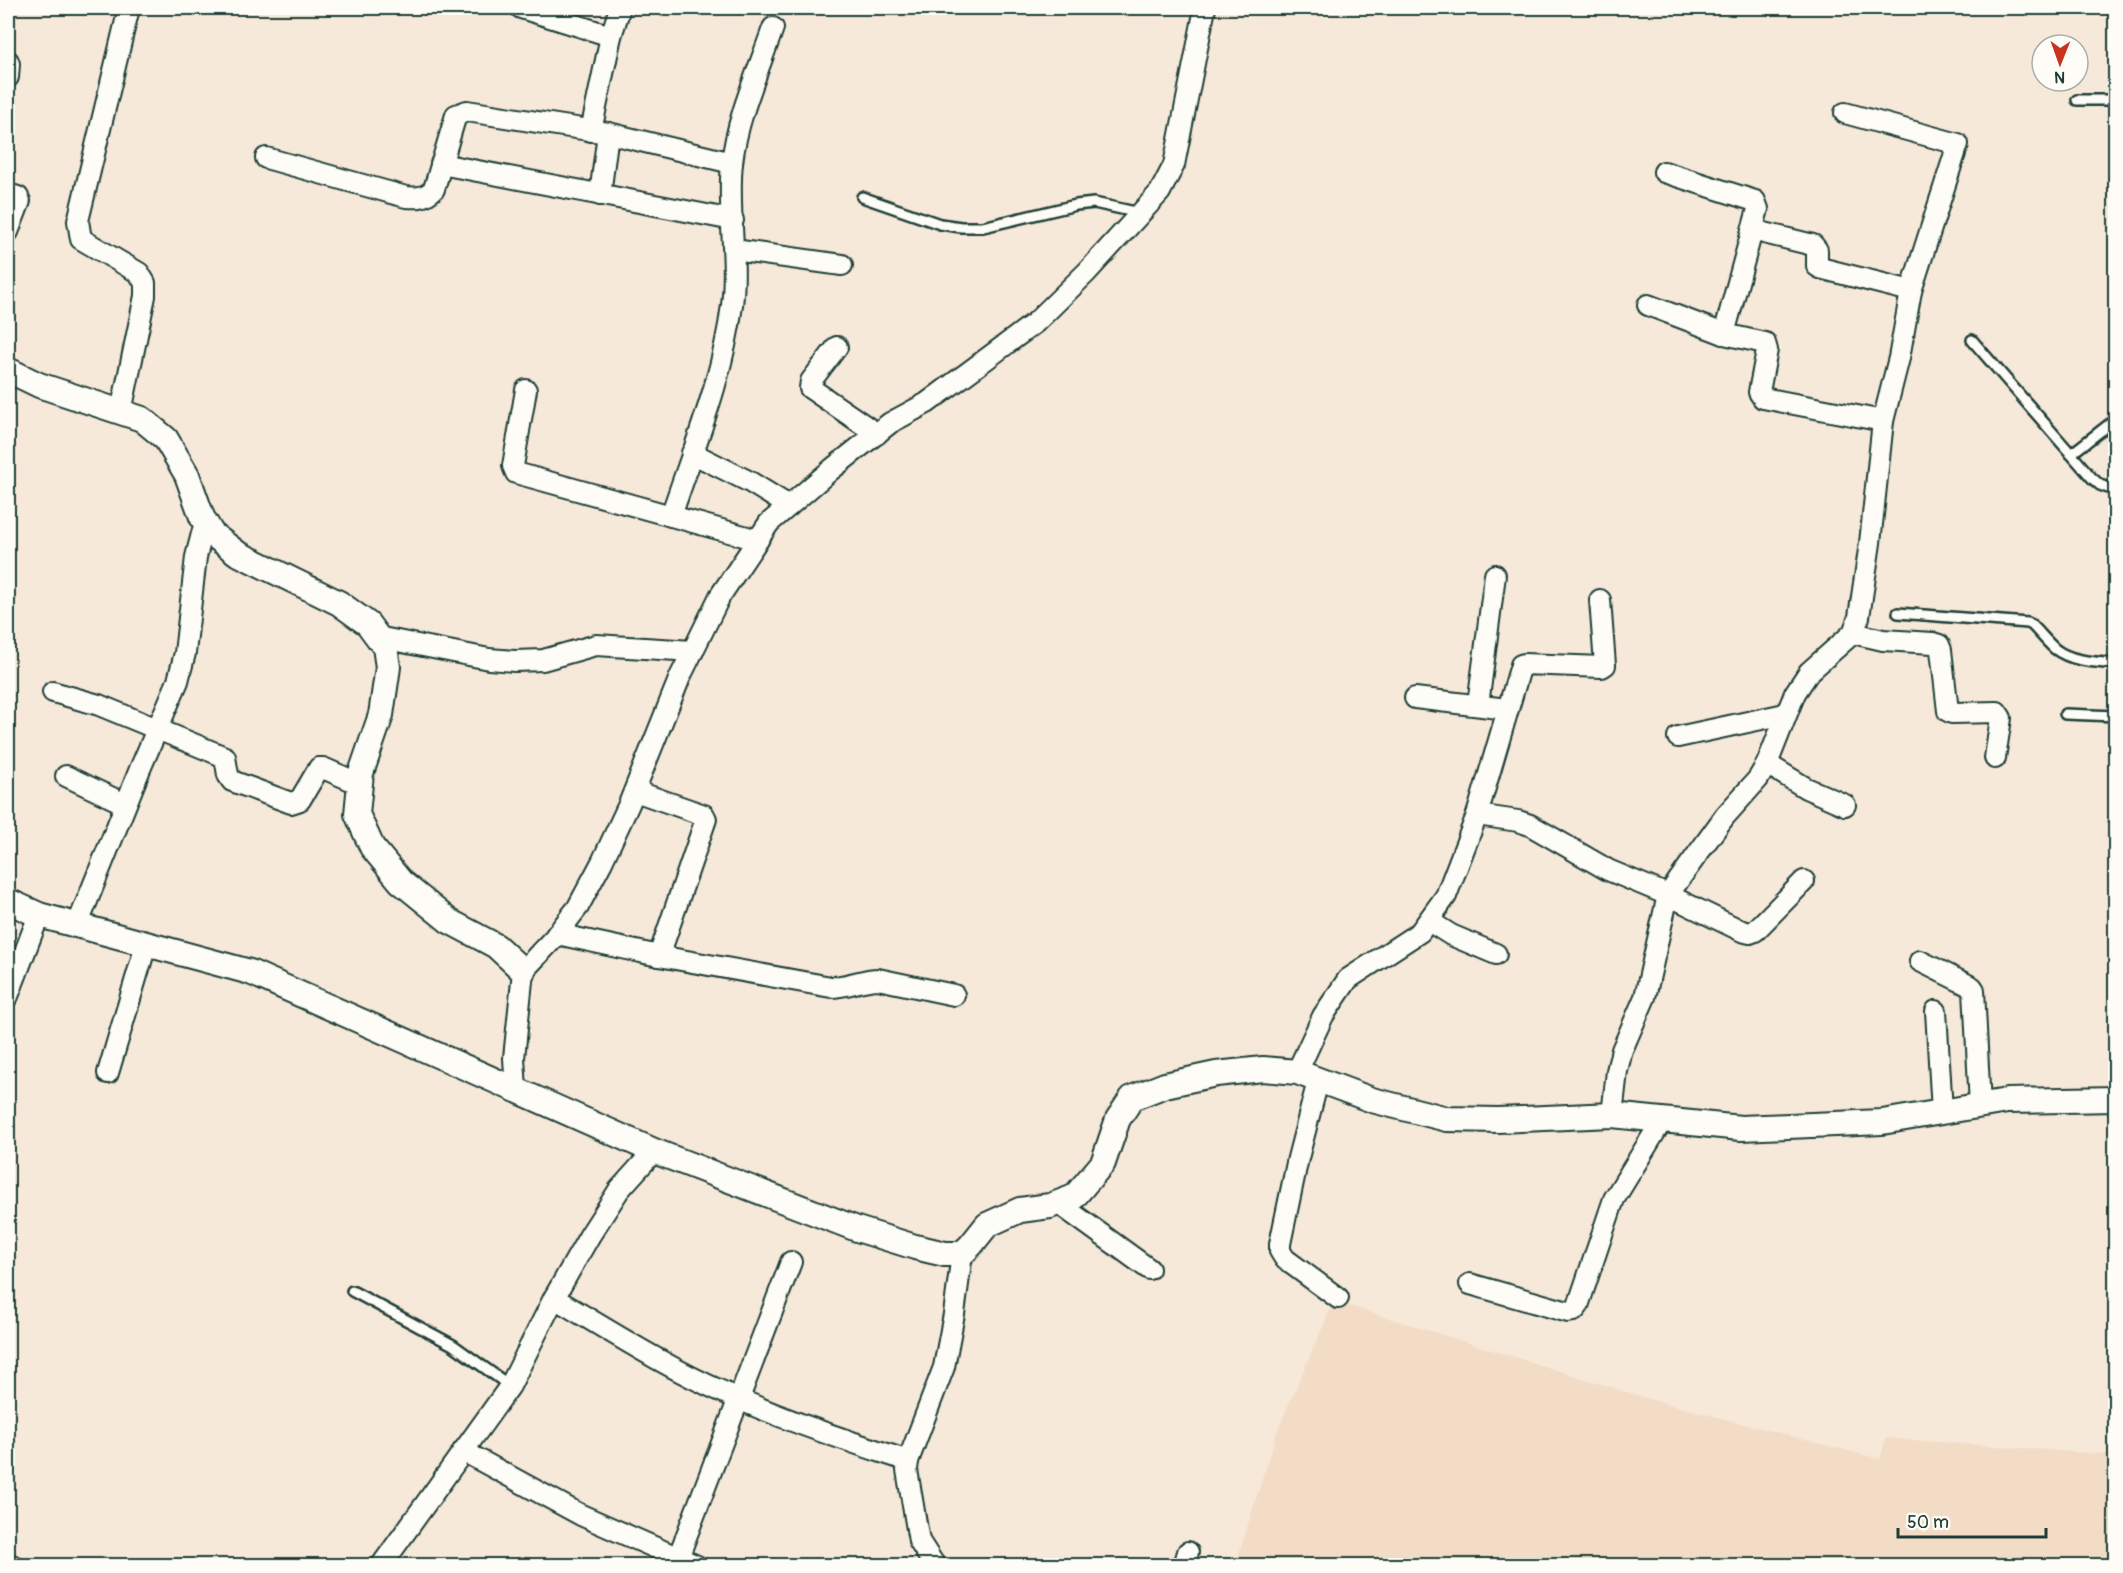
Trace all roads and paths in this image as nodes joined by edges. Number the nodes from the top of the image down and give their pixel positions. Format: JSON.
{"nodes":[{"id":1,"x":129,"y":8,"type":"edge"},
{"id":2,"x":521,"y":8,"type":"edge"},
{"id":3,"x":620,"y":8,"type":"edge"},
{"id":4,"x":1205,"y":8,"type":"edge"},
{"id":5,"x":774,"y":28,"type":"dead end"},
{"id":6,"x":611,"y":36,"type":"junction"},
{"id":7,"x":8,"y":61,"type":"edge"},
{"id":8,"x":8,"y":77,"type":"edge"},
{"id":9,"x":2077,"y":100,"type":"dead end"},
{"id":10,"x":2115,"y":100,"type":"edge"},
{"id":11,"x":1845,"y":113,"type":"dead end"},
{"id":12,"x":599,"y":132,"type":"junction"},
{"id":13,"x":266,"y":158,"type":"dead end"},
{"id":14,"x":732,"y":163,"type":"junction"},
{"id":15,"x":441,"y":164,"type":"junction"},
{"id":16,"x":1664,"y":172,"type":"dead end"},
{"id":17,"x":8,"y":194,"type":"edge"},
{"id":18,"x":600,"y":195,"type":"junction"},
{"id":19,"x":862,"y":197,"type":"dead end"},
{"id":20,"x":1140,"y":213,"type":"junction"},
{"id":21,"x":733,"y":220,"type":"junction"},
{"id":22,"x":1752,"y":230,"type":"junction"},
{"id":23,"x":8,"y":232,"type":"edge"},
{"id":24,"x":734,"y":250,"type":"junction"},
{"id":25,"x":842,"y":264,"type":"dead end"},
{"id":26,"x":1911,"y":291,"type":"junction"},
{"id":27,"x":1648,"y":305,"type":"dead end"},
{"id":28,"x":1724,"y":334,"type":"junction"},
{"id":29,"x":1972,"y":340,"type":"dead end"},
{"id":30,"x":837,"y":347,"type":"dead end"},
{"id":31,"x":8,"y":370,"type":"edge"},
{"id":32,"x":526,"y":390,"type":"dead end"},
{"id":33,"x":121,"y":412,"type":"junction"},
{"id":34,"x":2115,"y":419,"type":"edge"},
{"id":35,"x":1883,"y":421,"type":"junction"},
{"id":36,"x":877,"y":434,"type":"junction"},
{"id":37,"x":692,"y":453,"type":"junction"},
{"id":38,"x":2071,"y":454,"type":"junction"},
{"id":39,"x":2115,"y":491,"type":"edge"},
{"id":40,"x":789,"y":506,"type":"junction"},
{"id":41,"x":671,"y":516,"type":"junction"},
{"id":42,"x":205,"y":522,"type":"junction"},
{"id":43,"x":758,"y":540,"type":"junction"},
{"id":44,"x":1495,"y":574,"type":"dead end"},
{"id":45,"x":1600,"y":600,"type":"dead end"},
{"id":46,"x":1898,"y":614,"type":"dead end"},
{"id":47,"x":1853,"y":633,"type":"junction"},
{"id":48,"x":377,"y":637,"type":"junction"},
{"id":49,"x":693,"y":651,"type":"junction"},
{"id":50,"x":2115,"y":664,"type":"edge"},
{"id":51,"x":53,"y":692,"type":"dead end"},
{"id":52,"x":1414,"y":698,"type":"dead end"},
{"id":53,"x":1478,"y":705,"type":"junction"},
{"id":54,"x":1507,"y":709,"type":"junction"},
{"id":55,"x":1785,"y":714,"type":"junction"},
{"id":56,"x":2065,"y":714,"type":"dead end"},
{"id":57,"x":2115,"y":716,"type":"edge"},
{"id":58,"x":158,"y":729,"type":"junction"},
{"id":59,"x":1678,"y":737,"type":"dead end"},
{"id":60,"x":1995,"y":758,"type":"dead end"},
{"id":61,"x":1767,"y":764,"type":"junction"},
{"id":62,"x":66,"y":776,"type":"dead end"},
{"id":63,"x":360,"y":784,"type":"junction"},
{"id":64,"x":634,"y":791,"type":"junction"},
{"id":65,"x":126,"y":804,"type":"junction"},
{"id":66,"x":1845,"y":805,"type":"dead end"},
{"id":67,"x":1477,"y":815,"type":"junction"},
{"id":68,"x":1804,"y":882,"type":"dead end"},
{"id":69,"x":1668,"y":895,"type":"junction"},
{"id":70,"x":8,"y":901,"type":"edge"},
{"id":71,"x":39,"y":915,"type":"junction"},
{"id":72,"x":1429,"y":921,"type":"junction"},
{"id":73,"x":77,"y":926,"type":"junction"},
{"id":74,"x":557,"y":934,"type":"junction"},
{"id":75,"x":146,"y":945,"type":"junction"},
{"id":76,"x":1496,"y":954,"type":"dead end"},
{"id":77,"x":659,"y":956,"type":"junction"},
{"id":78,"x":1920,"y":961,"type":"dead end"},
{"id":79,"x":523,"y":971,"type":"junction"},
{"id":80,"x":954,"y":995,"type":"dead end"},
{"id":81,"x":8,"y":996,"type":"edge"},
{"id":82,"x":1936,"y":1011,"type":"dead end"},
{"id":83,"x":108,"y":1073,"type":"dead end"},
{"id":84,"x":1308,"y":1076,"type":"junction"},
{"id":85,"x":516,"y":1090,"type":"junction"},
{"id":86,"x":2115,"y":1099,"type":"edge"},
{"id":87,"x":1980,"y":1106,"type":"junction"},
{"id":88,"x":1942,"y":1112,"type":"junction"},
{"id":89,"x":1612,"y":1115,"type":"junction"},
{"id":90,"x":1663,"y":1119,"type":"junction"},
{"id":91,"x":654,"y":1151,"type":"junction"},
{"id":92,"x":1058,"y":1203,"type":"junction"},
{"id":93,"x":962,"y":1254,"type":"junction"},
{"id":94,"x":791,"y":1262,"type":"dead end"},
{"id":95,"x":1149,"y":1269,"type":"dead end"},
{"id":96,"x":1470,"y":1284,"type":"dead end"},
{"id":97,"x":352,"y":1291,"type":"dead end"},
{"id":98,"x":554,"y":1298,"type":"junction"},
{"id":99,"x":1338,"y":1298,"type":"dead end"},
{"id":100,"x":510,"y":1386,"type":"junction"},
{"id":101,"x":737,"y":1398,"type":"junction"},
{"id":102,"x":463,"y":1451,"type":"junction"},
{"id":103,"x":908,"y":1461,"type":"junction"},
{"id":104,"x":678,"y":1558,"type":"junction"},
{"id":105,"x":8,"y":1564,"type":"edge"},
{"id":106,"x":14,"y":1566,"type":"edge"},
{"id":107,"x":381,"y":1566,"type":"edge"},
{"id":108,"x":697,"y":1566,"type":"edge"},
{"id":109,"x":935,"y":1566,"type":"edge"}],
"edges":[{"from":1,"to":33,"type":"street"},
{"from":2,"to":6,"type":"street"},
{"from":3,"to":6,"type":"street"},
{"from":4,"to":20,"type":"street"},
{"from":5,"to":14,"type":"street"},
{"from":6,"to":12,"type":"street"},
{"from":7,"to":8,"type":"street"},
{"from":9,"to":10,"type":"lane"},
{"from":11,"to":26,"type":"street"},
{"from":12,"to":14,"type":"street"},
{"from":12,"to":15,"type":"street"},
{"from":12,"to":18,"type":"street"},
{"from":13,"to":15,"type":"street"},
{"from":14,"to":21,"type":"street"},
{"from":15,"to":18,"type":"street"},
{"from":16,"to":22,"type":"street"},
{"from":17,"to":23,"type":"street"},
{"from":18,"to":21,"type":"street"},
{"from":19,"to":20,"type":"lane"},
{"from":20,"to":36,"type":"street"},
{"from":21,"to":24,"type":"street"},
{"from":22,"to":26,"type":"street"},
{"from":22,"to":28,"type":"street"},
{"from":24,"to":25,"type":"street"},
{"from":24,"to":37,"type":"street"},
{"from":26,"to":35,"type":"street"},
{"from":27,"to":28,"type":"street"},
{"from":28,"to":35,"type":"street"},
{"from":29,"to":38,"type":"lane"},
{"from":30,"to":36,"type":"street"},
{"from":31,"to":33,"type":"street"},
{"from":32,"to":41,"type":"street"},
{"from":33,"to":42,"type":"street"},
{"from":34,"to":38,"type":"lane"},
{"from":35,"to":47,"type":"street"},
{"from":36,"to":40,"type":"street"},
{"from":37,"to":40,"type":"street"},
{"from":37,"to":41,"type":"street"},
{"from":38,"to":39,"type":"lane"},
{"from":40,"to":43,"type":"street"},
{"from":41,"to":43,"type":"street"},
{"from":42,"to":48,"type":"street"},
{"from":42,"to":58,"type":"street"},
{"from":43,"to":49,"type":"street"},
{"from":44,"to":53,"type":"street"},
{"from":45,"to":54,"type":"street"},
{"from":46,"to":50,"type":"lane"},
{"from":47,"to":55,"type":"street"},
{"from":47,"to":60,"type":"street"},
{"from":48,"to":49,"type":"street"},
{"from":48,"to":63,"type":"street"},
{"from":49,"to":64,"type":"street"},
{"from":51,"to":58,"type":"street"},
{"from":52,"to":53,"type":"street"},
{"from":53,"to":54,"type":"street"},
{"from":54,"to":67,"type":"street"},
{"from":55,"to":59,"type":"street"},
{"from":55,"to":61,"type":"street"},
{"from":56,"to":57,"type":"lane"},
{"from":58,"to":63,"type":"street"},
{"from":58,"to":65,"type":"street"},
{"from":61,"to":66,"type":"street"},
{"from":61,"to":69,"type":"street"},
{"from":62,"to":65,"type":"street"},
{"from":63,"to":79,"type":"street"},
{"from":64,"to":74,"type":"street"},
{"from":64,"to":77,"type":"street"},
{"from":65,"to":73,"type":"street"},
{"from":67,"to":69,"type":"street"},
{"from":67,"to":72,"type":"street"},
{"from":68,"to":69,"type":"street"},
{"from":69,"to":89,"type":"street"},
{"from":70,"to":71,"type":"street"},
{"from":71,"to":73,"type":"street"},
{"from":71,"to":81,"type":"street"},
{"from":72,"to":76,"type":"street"},
{"from":72,"to":84,"type":"street"},
{"from":73,"to":75,"type":"street"},
{"from":74,"to":77,"type":"street"},
{"from":74,"to":79,"type":"street"},
{"from":75,"to":83,"type":"street"},
{"from":75,"to":85,"type":"street"},
{"from":77,"to":80,"type":"street"},
{"from":78,"to":87,"type":"street"},
{"from":79,"to":85,"type":"street"},
{"from":82,"to":88,"type":"street"},
{"from":84,"to":89,"type":"street"},
{"from":84,"to":92,"type":"street"},
{"from":84,"to":99,"type":"street"},
{"from":85,"to":91,"type":"street"},
{"from":86,"to":87,"type":"street"},
{"from":87,"to":88,"type":"street"},
{"from":88,"to":90,"type":"street"},
{"from":89,"to":90,"type":"street"},
{"from":90,"to":96,"type":"street"},
{"from":91,"to":93,"type":"street"},
{"from":91,"to":98,"type":"street"},
{"from":92,"to":93,"type":"street"},
{"from":92,"to":95,"type":"street"},
{"from":93,"to":103,"type":"street"},
{"from":94,"to":101,"type":"street"},
{"from":97,"to":100,"type":"lane"},
{"from":98,"to":100,"type":"street"},
{"from":98,"to":101,"type":"street"},
{"from":100,"to":102,"type":"street"},
{"from":101,"to":103,"type":"street"},
{"from":101,"to":104,"type":"street"},
{"from":102,"to":104,"type":"street"},
{"from":102,"to":107,"type":"street"},
{"from":103,"to":109,"type":"street"},
{"from":104,"to":108,"type":"street"},
{"from":105,"to":106,"type":"street"}]}
